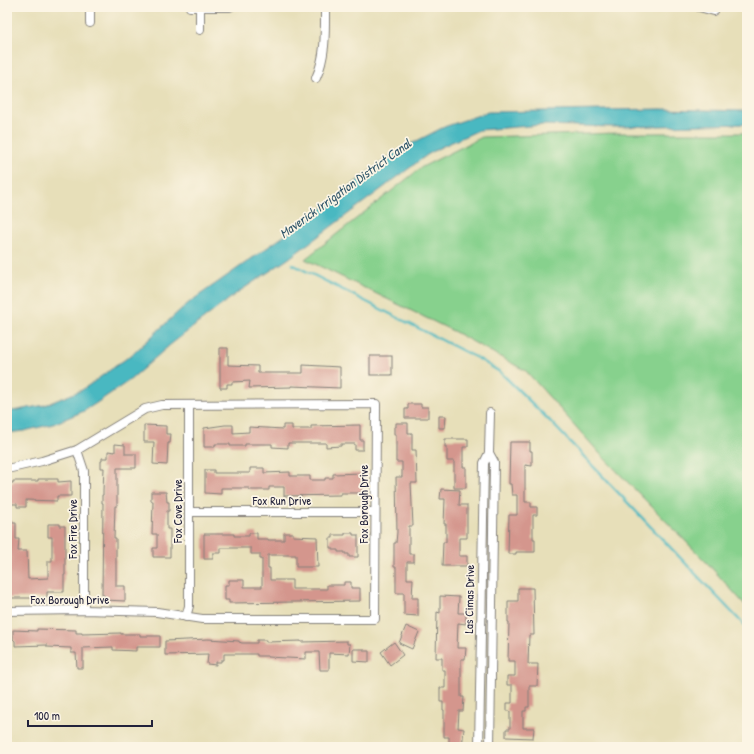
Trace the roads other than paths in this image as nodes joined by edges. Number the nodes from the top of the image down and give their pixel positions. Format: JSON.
{"nodes":[{"id":1,"x":90,"y":7,"type":"edge"},
{"id":2,"x":190,"y":7,"type":"edge"},
{"id":3,"x":200,"y":7,"type":"edge"},
{"id":4,"x":230,"y":7,"type":"edge"},
{"id":5,"x":325,"y":7,"type":"edge"},
{"id":6,"x":699,"y":7,"type":"edge"},
{"id":7,"x":714,"y":7,"type":"edge"},
{"id":8,"x":90,"y":23,"type":"dead end"},
{"id":9,"x":200,"y":30,"type":"dead end"},
{"id":10,"x":316,"y":78,"type":"dead end"},
{"id":11,"x":189,"y":405,"type":"junction"},
{"id":12,"x":490,"y":413,"type":"dead end"},
{"id":13,"x":76,"y":450,"type":"junction"},
{"id":14,"x":489,"y":453,"type":"junction"},
{"id":15,"x":7,"y":469,"type":"edge"},
{"id":16,"x":483,"y":508,"type":"junction"},
{"id":17,"x":494,"y":508,"type":"junction"},
{"id":18,"x":190,"y":512,"type":"junction"},
{"id":19,"x":375,"y":512,"type":"junction"},
{"id":20,"x":482,"y":552,"type":"junction"},
{"id":21,"x":493,"y":553,"type":"junction"},
{"id":22,"x":482,"y":594,"type":"junction"},
{"id":23,"x":492,"y":594,"type":"junction"},
{"id":24,"x":84,"y":610,"type":"junction"},
{"id":25,"x":7,"y":611,"type":"edge"},
{"id":26,"x":186,"y":617,"type":"junction"},
{"id":27,"x":481,"y":638,"type":"junction"},
{"id":28,"x":492,"y":638,"type":"junction"},
{"id":29,"x":480,"y":672,"type":"junction"},
{"id":30,"x":491,"y":672,"type":"junction"},
{"id":31,"x":480,"y":699,"type":"junction"},
{"id":32,"x":491,"y":699,"type":"junction"},
{"id":33,"x":480,"y":726,"type":"junction"},
{"id":34,"x":490,"y":726,"type":"junction"},
{"id":35,"x":479,"y":747,"type":"edge"},
{"id":36,"x":490,"y":747,"type":"edge"}],
"edges":[{"from":1,"to":8,"type":"street"},
{"from":2,"to":3,"type":"street"},
{"from":3,"to":4,"type":"street"},
{"from":3,"to":9,"type":"street"},
{"from":5,"to":10,"type":"street"},
{"from":6,"to":7,"type":"street"},
{"from":11,"to":13,"type":"street","name":"Fox Borough Drive"},
{"from":11,"to":18,"type":"street","name":"Fox Cove Drive"},
{"from":11,"to":19,"type":"street","name":"Fox Borough Drive"},
{"from":12,"to":14,"type":"street","name":"Las Cimas Drive"},
{"from":13,"to":15,"type":"street","name":"Fox Borough Drive"},
{"from":13,"to":24,"type":"street","name":"Fox Fire Drive"},
{"from":14,"to":16,"type":"street","name":"Las Cimas Drive"},
{"from":14,"to":17,"type":"street","name":"Las Cimas Drive"},
{"from":16,"to":17,"type":"street"},
{"from":16,"to":20,"type":"street","name":"Las Cimas Drive"},
{"from":17,"to":21,"type":"street","name":"Las Cimas Drive"},
{"from":18,"to":19,"type":"street","name":"Fox Run Drive"},
{"from":18,"to":26,"type":"street","name":"Fox Cove Drive"},
{"from":19,"to":26,"type":"street","name":"Fox Borough Drive"},
{"from":20,"to":21,"type":"street"},
{"from":20,"to":22,"type":"street","name":"Las Cimas Drive"},
{"from":21,"to":23,"type":"street","name":"Las Cimas Drive"},
{"from":22,"to":23,"type":"street"},
{"from":22,"to":27,"type":"street","name":"Las Cimas Drive"},
{"from":23,"to":28,"type":"street","name":"Las Cimas Drive"},
{"from":24,"to":25,"type":"street","name":"Fox Borough Drive"},
{"from":24,"to":26,"type":"street","name":"Fox Borough Drive"},
{"from":27,"to":28,"type":"street"},
{"from":27,"to":29,"type":"street","name":"Las Cimas Drive"},
{"from":28,"to":30,"type":"street","name":"Las Cimas Drive"},
{"from":29,"to":30,"type":"street"},
{"from":29,"to":31,"type":"street","name":"Las Cimas Drive"},
{"from":30,"to":32,"type":"street","name":"Las Cimas Drive"},
{"from":31,"to":32,"type":"street"},
{"from":31,"to":33,"type":"street","name":"Las Cimas Drive"},
{"from":32,"to":34,"type":"street","name":"Las Cimas Drive"},
{"from":33,"to":34,"type":"street"},
{"from":33,"to":35,"type":"street","name":"Las Cimas Drive"},
{"from":34,"to":36,"type":"street","name":"Las Cimas Drive"}]}
